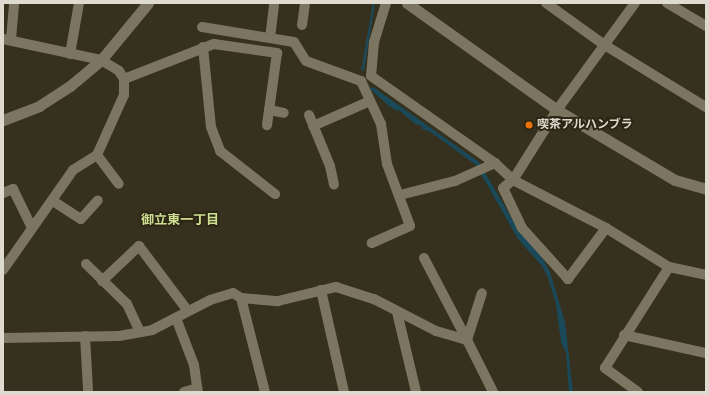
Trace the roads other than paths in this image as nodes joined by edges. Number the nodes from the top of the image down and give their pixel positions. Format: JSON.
{"nodes":[{"id":1,"x":14,"y":3,"type":"edge"},
{"id":2,"x":79,"y":3,"type":"edge"},
{"id":3,"x":148,"y":3,"type":"edge"},
{"id":4,"x":305,"y":3,"type":"edge"},
{"id":5,"x":386,"y":3,"type":"edge"},
{"id":6,"x":407,"y":3,"type":"edge"},
{"id":7,"x":546,"y":3,"type":"edge"},
{"id":8,"x":635,"y":3,"type":"edge"},
{"id":9,"x":667,"y":3,"type":"edge"},
{"id":10,"x":274,"y":5,"type":"dead end"},
{"id":11,"x":302,"y":24,"type":"dead end"},
{"id":12,"x":706,"y":26,"type":"edge"},
{"id":13,"x":202,"y":27,"type":"dead end"},
{"id":14,"x":270,"y":38,"type":"junction"},
{"id":15,"x":7,"y":39,"type":"edge"},
{"id":16,"x":603,"y":44,"type":"junction"},
{"id":17,"x":203,"y":47,"type":"junction"},
{"id":18,"x":70,"y":54,"type":"junction"},
{"id":19,"x":101,"y":60,"type":"junction"},
{"id":20,"x":371,"y":76,"type":"junction"},
{"id":21,"x":124,"y":78,"type":"junction"},
{"id":22,"x":361,"y":81,"type":"junction"},
{"id":23,"x":370,"y":101,"type":"junction"},
{"id":24,"x":706,"y":107,"type":"edge"},
{"id":25,"x":269,"y":110,"type":"junction"},
{"id":26,"x":557,"y":110,"type":"junction"},
{"id":27,"x":284,"y":113,"type":"dead end"},
{"id":28,"x":309,"y":115,"type":"dead end"},
{"id":29,"x":3,"y":120,"type":"edge"},
{"id":30,"x":267,"y":125,"type":"dead end"},
{"id":31,"x":314,"y":126,"type":"junction"},
{"id":32,"x":98,"y":155,"type":"junction"},
{"id":33,"x":494,"y":163,"type":"junction"},
{"id":34,"x":513,"y":180,"type":"junction"},
{"id":35,"x":119,"y":184,"type":"dead end"},
{"id":36,"x":334,"y":185,"type":"dead end"},
{"id":37,"x":706,"y":189,"type":"edge"},
{"id":38,"x":3,"y":193,"type":"edge"},
{"id":39,"x":275,"y":194,"type":"dead end"},
{"id":40,"x":400,"y":195,"type":"junction"},
{"id":41,"x":98,"y":200,"type":"dead end"},
{"id":42,"x":53,"y":201,"type":"junction"},
{"id":43,"x":32,"y":228,"type":"junction"},
{"id":44,"x":606,"y":228,"type":"junction"},
{"id":45,"x":372,"y":243,"type":"dead end"},
{"id":46,"x":424,"y":258,"type":"dead end"},
{"id":47,"x":86,"y":264,"type":"dead end"},
{"id":48,"x":669,"y":267,"type":"junction"},
{"id":49,"x":3,"y":270,"type":"edge"},
{"id":50,"x":706,"y":274,"type":"edge"},
{"id":51,"x":102,"y":281,"type":"junction"},
{"id":52,"x":321,"y":290,"type":"junction"},
{"id":53,"x":482,"y":293,"type":"dead end"},
{"id":54,"x":242,"y":298,"type":"junction"},
{"id":55,"x":188,"y":311,"type":"junction"},
{"id":56,"x":398,"y":312,"type":"junction"},
{"id":57,"x":176,"y":318,"type":"junction"},
{"id":58,"x":140,"y":332,"type":"junction"},
{"id":59,"x":624,"y":335,"type":"junction"},
{"id":60,"x":84,"y":336,"type":"junction"},
{"id":61,"x":3,"y":338,"type":"edge"},
{"id":62,"x":467,"y":340,"type":"junction"},
{"id":63,"x":706,"y":353,"type":"edge"},
{"id":64,"x":88,"y":389,"type":"dead end"},
{"id":65,"x":198,"y":390,"type":"edge"},
{"id":66,"x":184,"y":392,"type":"edge"},
{"id":67,"x":265,"y":392,"type":"edge"},
{"id":68,"x":344,"y":392,"type":"edge"},
{"id":69,"x":416,"y":392,"type":"edge"},
{"id":70,"x":493,"y":392,"type":"edge"},
{"id":71,"x":638,"y":392,"type":"edge"}],
"edges":[{"from":1,"to":15,"type":"street"},
{"from":2,"to":18,"type":"street"},
{"from":3,"to":19,"type":"street"},
{"from":4,"to":11,"type":"street"},
{"from":5,"to":20,"type":"street"},
{"from":6,"to":26,"type":"street"},
{"from":7,"to":16,"type":"street"},
{"from":8,"to":16,"type":"street"},
{"from":9,"to":12,"type":"street"},
{"from":10,"to":14,"type":"street"},
{"from":13,"to":14,"type":"street"},
{"from":14,"to":22,"type":"street"},
{"from":15,"to":18,"type":"street"},
{"from":16,"to":24,"type":"street"},
{"from":16,"to":26,"type":"street"},
{"from":17,"to":21,"type":"street"},
{"from":17,"to":25,"type":"street"},
{"from":17,"to":39,"type":"street"},
{"from":18,"to":19,"type":"street"},
{"from":19,"to":21,"type":"street"},
{"from":19,"to":29,"type":"street"},
{"from":20,"to":22,"type":"street"},
{"from":20,"to":33,"type":"street"},
{"from":21,"to":32,"type":"street"},
{"from":22,"to":23,"type":"street"},
{"from":23,"to":31,"type":"street"},
{"from":23,"to":40,"type":"street"},
{"from":25,"to":27,"type":"street"},
{"from":25,"to":30,"type":"street"},
{"from":26,"to":34,"type":"street"},
{"from":26,"to":37,"type":"street"},
{"from":28,"to":31,"type":"street"},
{"from":31,"to":36,"type":"street"},
{"from":32,"to":35,"type":"street"},
{"from":32,"to":42,"type":"street"},
{"from":33,"to":34,"type":"street"},
{"from":33,"to":40,"type":"street"},
{"from":34,"to":44,"type":"street"},
{"from":34,"to":44,"type":"street"},
{"from":38,"to":43,"type":"street"},
{"from":40,"to":45,"type":"street"},
{"from":41,"to":42,"type":"street"},
{"from":42,"to":43,"type":"street"},
{"from":43,"to":49,"type":"street"},
{"from":44,"to":48,"type":"street"},
{"from":46,"to":62,"type":"street"},
{"from":47,"to":51,"type":"street"},
{"from":48,"to":50,"type":"street"},
{"from":48,"to":59,"type":"street"},
{"from":51,"to":55,"type":"street"},
{"from":51,"to":58,"type":"street"},
{"from":52,"to":54,"type":"street"},
{"from":52,"to":56,"type":"street"},
{"from":52,"to":68,"type":"street"},
{"from":53,"to":62,"type":"street"},
{"from":54,"to":55,"type":"street"},
{"from":54,"to":67,"type":"street"},
{"from":55,"to":57,"type":"street"},
{"from":56,"to":62,"type":"street"},
{"from":56,"to":69,"type":"street"},
{"from":57,"to":58,"type":"street"},
{"from":57,"to":65,"type":"street"},
{"from":58,"to":60,"type":"street"},
{"from":59,"to":63,"type":"street"},
{"from":59,"to":71,"type":"street"},
{"from":60,"to":61,"type":"street"},
{"from":60,"to":64,"type":"street"},
{"from":62,"to":70,"type":"street"},
{"from":65,"to":66,"type":"street"}]}
